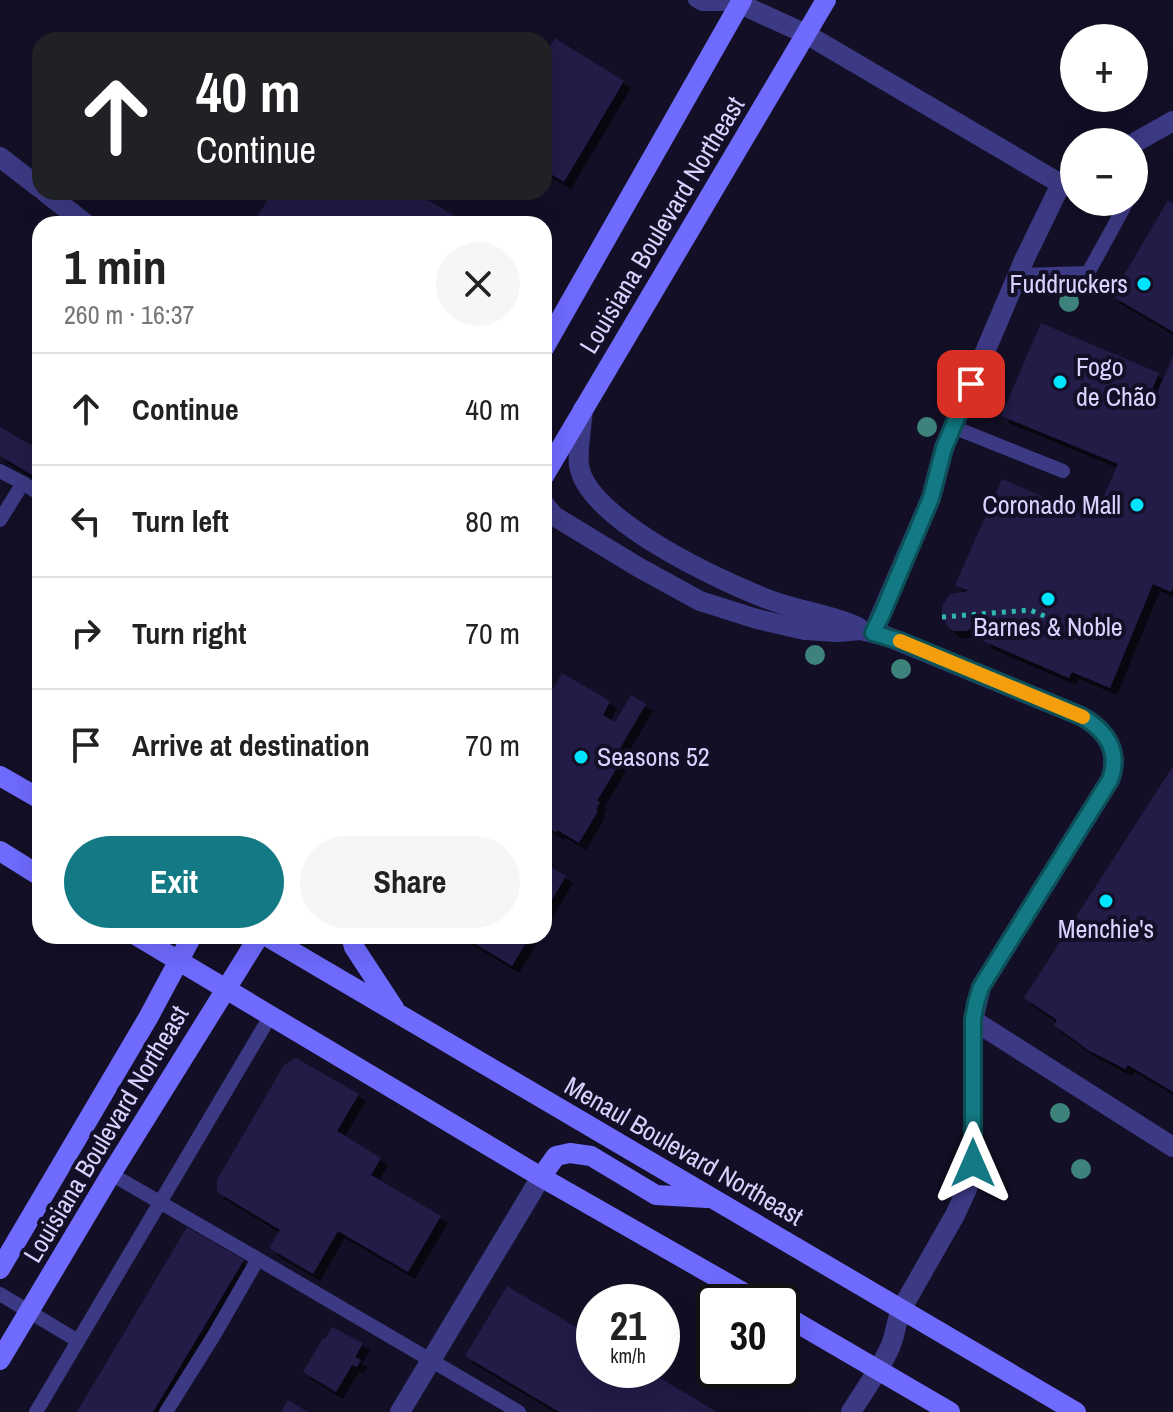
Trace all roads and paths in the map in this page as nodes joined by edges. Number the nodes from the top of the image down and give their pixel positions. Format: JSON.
{"nodes":[{"id":1,"x":695,"y":0,"type":"edge"},
{"id":2,"x":826,"y":0,"type":"edge"},
{"id":3,"x":739,"y":1,"type":"edge"},
{"id":4,"x":806,"y":34,"type":"junction"},
{"id":5,"x":1173,"y":122,"type":"edge"},
{"id":6,"x":1148,"y":135,"type":"edge"},
{"id":7,"x":0,"y":157,"type":"edge"},
{"id":8,"x":1060,"y":176,"type":"edge"},
{"id":9,"x":32,"y":182,"type":"edge"},
{"id":10,"x":1060,"y":193,"type":"edge"},
{"id":11,"x":55,"y":200,"type":"edge"},
{"id":12,"x":76,"y":216,"type":"edge"},
{"id":13,"x":1119,"y":216,"type":"edge"},
{"id":14,"x":1018,"y":275,"type":"junction"},
{"id":15,"x":552,"y":334,"type":"edge"},
{"id":16,"x":583,"y":409,"type":"junction"},
{"id":17,"x":953,"y":427,"type":"junction"},
{"id":18,"x":552,"y":462,"type":"edge"},
{"id":19,"x":0,"y":471,"type":"edge"},
{"id":20,"x":1063,"y":471,"type":"dead end"},
{"id":21,"x":23,"y":483,"type":"junction"},
{"id":22,"x":32,"y":489,"type":"edge"},
{"id":23,"x":552,"y":514,"type":"edge"},
{"id":24,"x":0,"y":520,"type":"edge"},
{"id":25,"x":942,"y":617,"type":"dead end"},
{"id":26,"x":1059,"y":622,"type":"dead end"},
{"id":27,"x":873,"y":633,"type":"junction"},
{"id":28,"x":0,"y":776,"type":"edge"},
{"id":29,"x":0,"y":785,"type":"edge"},
{"id":30,"x":32,"y":794,"type":"edge"},
{"id":31,"x":32,"y":795,"type":"edge"},
{"id":32,"x":0,"y":851,"type":"edge"},
{"id":33,"x":32,"y":871,"type":"edge"},
{"id":34,"x":150,"y":944,"type":"edge"},
{"id":35,"x":188,"y":944,"type":"edge"},
{"id":36,"x":254,"y":944,"type":"edge"},
{"id":37,"x":280,"y":944,"type":"edge"},
{"id":38,"x":353,"y":944,"type":"edge"},
{"id":39,"x":179,"y":961,"type":"junction"},
{"id":40,"x":226,"y":987,"type":"junction"},
{"id":41,"x":396,"y":1012,"type":"junction"},
{"id":42,"x":271,"y":1015,"type":"junction"},
{"id":43,"x":973,"y":1020,"type":"junction"},
{"id":44,"x":1173,"y":1147,"type":"edge"},
{"id":45,"x":111,"y":1174,"type":"junction"},
{"id":46,"x":541,"y":1177,"type":"junction"},
{"id":47,"x":711,"y":1199,"type":"junction"},
{"id":48,"x":160,"y":1203,"type":"junction"},
{"id":49,"x":258,"y":1259,"type":"junction"},
{"id":50,"x":0,"y":1269,"type":"edge"},
{"id":51,"x":728,"y":1284,"type":"edge"},
{"id":52,"x":0,"y":1294,"type":"edge"},
{"id":53,"x":902,"y":1308,"type":"junction"},
{"id":54,"x":29,"y":1312,"type":"junction"},
{"id":55,"x":800,"y":1324,"type":"edge"},
{"id":56,"x":78,"y":1341,"type":"junction"},
{"id":57,"x":431,"y":1359,"type":"junction"},
{"id":58,"x":0,"y":1360,"type":"edge"},
{"id":59,"x":877,"y":1368,"type":"junction"},
{"id":60,"x":36,"y":1412,"type":"edge"},
{"id":61,"x":166,"y":1412,"type":"edge"},
{"id":62,"x":400,"y":1412,"type":"edge"},
{"id":63,"x":519,"y":1412,"type":"edge"},
{"id":64,"x":851,"y":1412,"type":"edge"},
{"id":65,"x":950,"y":1412,"type":"edge"},
{"id":66,"x":1076,"y":1412,"type":"edge"}],
"edges":[{"from":1,"to":3,"type":"lane"},
{"from":2,"to":4,"type":"main road","name":"Louisiana Boulevard Northeast"},
{"from":3,"to":4,"type":"street"},
{"from":3,"to":15,"type":"main road","name":"Louisiana Boulevard Northeast"},
{"from":4,"to":8,"type":"street"},
{"from":4,"to":16,"type":"main road","name":"Louisiana Boulevard Northeast"},
{"from":5,"to":6,"type":"street"},
{"from":7,"to":9,"type":"street"},
{"from":10,"to":14,"type":"street"},
{"from":11,"to":12,"type":"street"},
{"from":13,"to":14,"type":"lane"},
{"from":14,"to":17,"type":"street"},
{"from":16,"to":18,"type":"main road","name":"Louisiana Boulevard Northeast"},
{"from":16,"to":27,"type":"street"},
{"from":17,"to":20,"type":"lane"},
{"from":17,"to":27,"type":"street"},
{"from":19,"to":21,"type":"lane"},
{"from":21,"to":22,"type":"lane"},
{"from":21,"to":24,"type":"lane"},
{"from":23,"to":27,"type":"street"},
{"from":25,"to":26,"type":"path"},
{"from":27,"to":43,"type":"street"},
{"from":28,"to":30,"type":"main road"},
{"from":29,"to":31,"type":"main road"},
{"from":32,"to":33,"type":"main road"},
{"from":34,"to":39,"type":"main road"},
{"from":35,"to":39,"type":"main road","name":"Louisiana Boulevard Northeast"},
{"from":36,"to":40,"type":"main road","name":"Louisiana Boulevard Northeast"},
{"from":37,"to":41,"type":"main road","name":"Menaul Boulevard Northeast"},
{"from":38,"to":41,"type":"main road"},
{"from":39,"to":40,"type":"main road"},
{"from":39,"to":50,"type":"main road","name":"Louisiana Boulevard Northeast"},
{"from":40,"to":42,"type":"main road"},
{"from":40,"to":45,"type":"main road","name":"Louisiana Boulevard Northeast"},
{"from":41,"to":47,"type":"main road","name":"Menaul Boulevard Northeast"},
{"from":42,"to":46,"type":"main road"},
{"from":42,"to":48,"type":"lane"},
{"from":43,"to":44,"type":"street"},
{"from":43,"to":53,"type":"street"},
{"from":45,"to":48,"type":"lane"},
{"from":45,"to":54,"type":"main road","name":"Louisiana Boulevard Northeast"},
{"from":46,"to":47,"type":"main road"},
{"from":46,"to":51,"type":"main road"},
{"from":46,"to":57,"type":"street"},
{"from":47,"to":53,"type":"main road","name":"Menaul Boulevard Northeast"},
{"from":48,"to":49,"type":"lane"},
{"from":48,"to":56,"type":"lane"},
{"from":49,"to":57,"type":"lane"},
{"from":49,"to":61,"type":"lane"},
{"from":52,"to":54,"type":"lane"},
{"from":53,"to":59,"type":"street"},
{"from":53,"to":66,"type":"main road","name":"Menaul Boulevard Northeast"},
{"from":54,"to":56,"type":"lane"},
{"from":54,"to":58,"type":"main road","name":"Louisiana Boulevard Northeast"},
{"from":55,"to":59,"type":"main road"},
{"from":56,"to":60,"type":"lane"},
{"from":57,"to":62,"type":"street"},
{"from":57,"to":63,"type":"lane"},
{"from":59,"to":64,"type":"street"},
{"from":59,"to":65,"type":"main road"}]}
